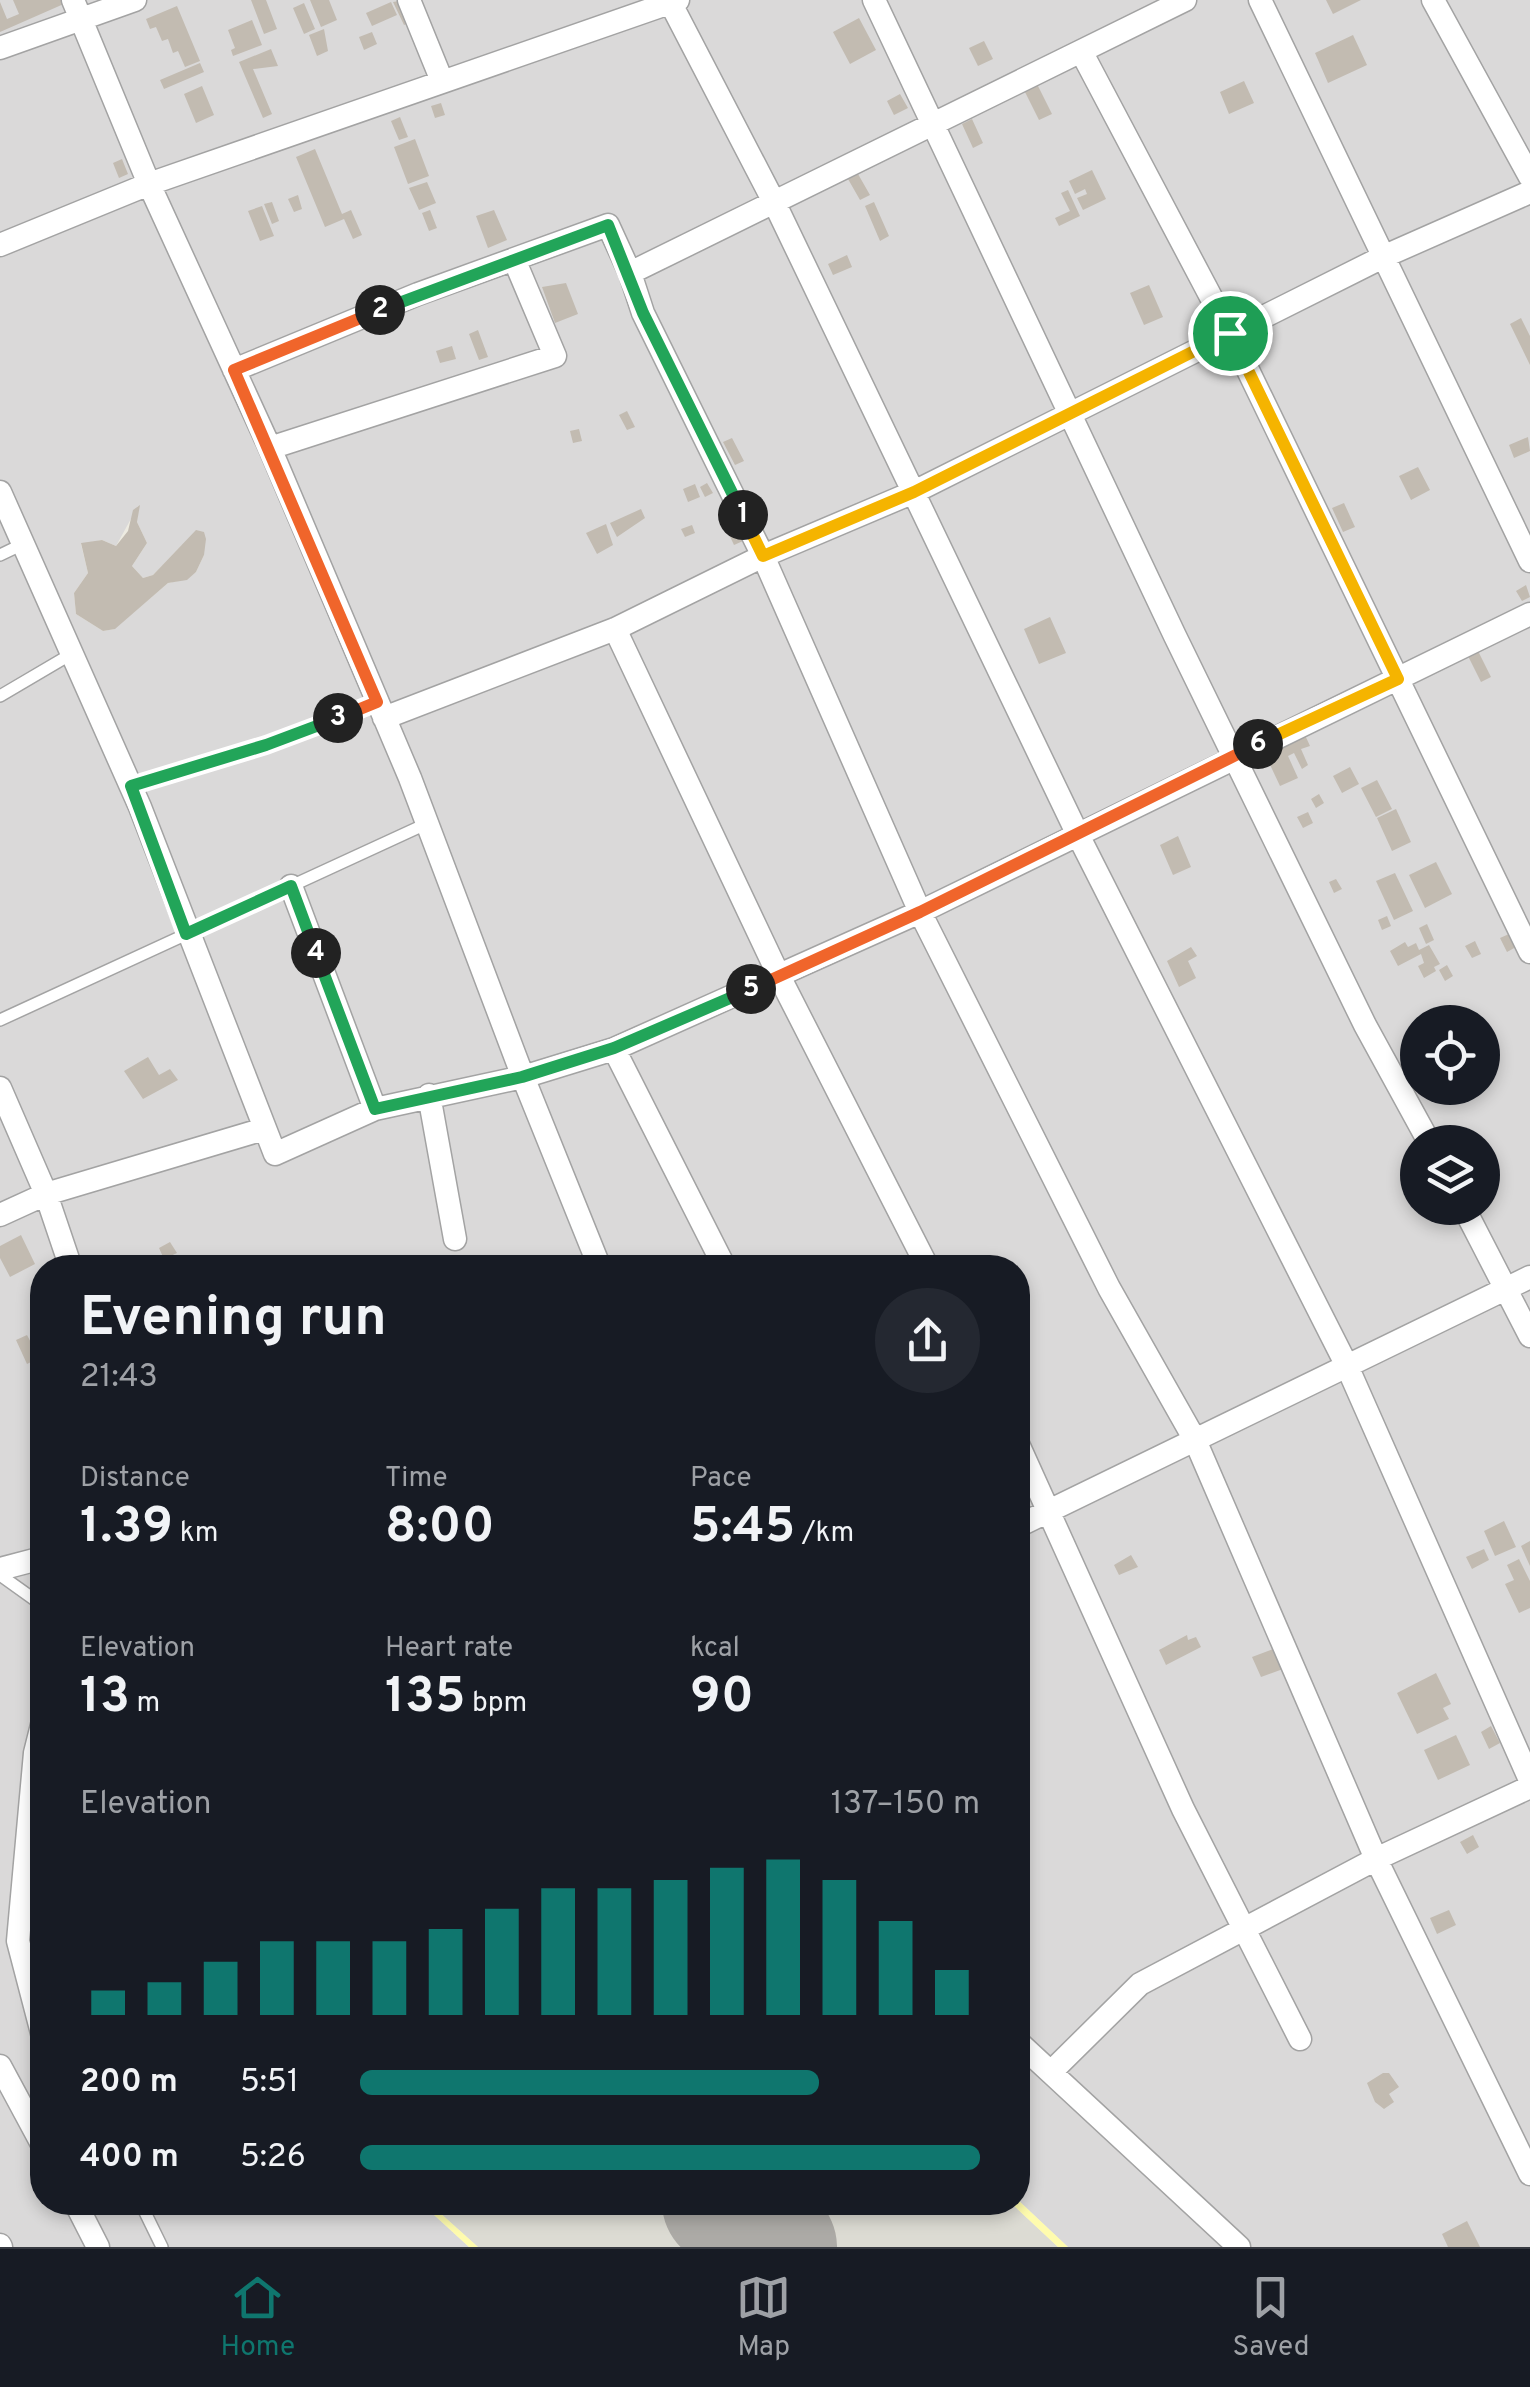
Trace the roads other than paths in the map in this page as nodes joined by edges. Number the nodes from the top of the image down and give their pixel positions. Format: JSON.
{"nodes":[{"id":1,"x":135,"y":0,"type":"edge"},
{"id":2,"x":409,"y":0,"type":"edge"},
{"id":3,"x":874,"y":0,"type":"edge"},
{"id":4,"x":1185,"y":0,"type":"edge"},
{"id":5,"x":1260,"y":0,"type":"edge"},
{"id":6,"x":1433,"y":0,"type":"edge"},
{"id":7,"x":672,"y":1,"type":"edge"},
{"id":8,"x":77,"y":10,"type":"edge"},
{"id":9,"x":0,"y":48,"type":"edge"},
{"id":10,"x":1082,"y":53,"type":"junction"},
{"id":11,"x":442,"y":81,"type":"junction"},
{"id":12,"x":935,"y":124,"type":"junction"},
{"id":13,"x":1530,"y":177,"type":"edge"},
{"id":14,"x":149,"y":184,"type":"junction"},
{"id":15,"x":1530,"y":192,"type":"edge"},
{"id":16,"x":775,"y":204,"type":"junction"},
{"id":17,"x":0,"y":244,"type":"edge"},
{"id":18,"x":1385,"y":256,"type":"junction"},
{"id":19,"x":514,"y":259,"type":"junction"},
{"id":20,"x":630,"y":273,"type":"junction"},
{"id":21,"x":1230,"y":333,"type":"junction"},
{"id":22,"x":234,"y":370,"type":"junction"},
{"id":23,"x":1069,"y":413,"type":"junction"},
{"id":24,"x":270,"y":448,"type":"junction"},
{"id":25,"x":0,"y":492,"type":"edge"},
{"id":26,"x":914,"y":492,"type":"junction"},
{"id":27,"x":23,"y":544,"type":"junction"},
{"id":28,"x":0,"y":555,"type":"edge"},
{"id":29,"x":763,"y":556,"type":"junction"},
{"id":30,"x":1530,"y":561,"type":"edge"},
{"id":31,"x":1530,"y":614,"type":"edge"},
{"id":32,"x":615,"y":628,"type":"junction"},
{"id":33,"x":74,"y":653,"type":"junction"},
{"id":34,"x":1398,"y":679,"type":"junction"},
{"id":35,"x":0,"y":696,"type":"edge"},
{"id":36,"x":381,"y":710,"type":"junction"},
{"id":37,"x":1236,"y":754,"type":"junction"},
{"id":38,"x":428,"y":823,"type":"junction"},
{"id":39,"x":1078,"y":835,"type":"junction"},
{"id":40,"x":291,"y":886,"type":"junction"},
{"id":41,"x":920,"y":912,"type":"junction"},
{"id":42,"x":186,"y":934,"type":"junction"},
{"id":43,"x":1530,"y":952,"type":"edge"},
{"id":44,"x":779,"y":976,"type":"junction"},
{"id":45,"x":0,"y":1020,"type":"edge"},
{"id":46,"x":614,"y":1048,"type":"junction"},
{"id":47,"x":522,"y":1077,"type":"junction"},
{"id":48,"x":0,"y":1088,"type":"edge"},
{"id":49,"x":429,"y":1095,"type":"junction"},
{"id":50,"x":375,"y":1109,"type":"junction"},
{"id":51,"x":1420,"y":1125,"type":"edge"},
{"id":52,"x":264,"y":1129,"type":"junction"},
{"id":53,"x":46,"y":1194,"type":"junction"},
{"id":54,"x":0,"y":1215,"type":"edge"},
{"id":55,"x":1473,"y":1225,"type":"edge"},
{"id":56,"x":455,"y":1239,"type":"dead end"},
{"id":57,"x":67,"y":1255,"type":"edge"},
{"id":58,"x":595,"y":1255,"type":"edge"},
{"id":59,"x":718,"y":1255,"type":"edge"},
{"id":60,"x":921,"y":1255,"type":"edge"},
{"id":61,"x":1530,"y":1277,"type":"edge"},
{"id":62,"x":1508,"y":1288,"type":"junction"},
{"id":63,"x":1530,"y":1336,"type":"edge"},
{"id":64,"x":1346,"y":1366,"type":"junction"},
{"id":65,"x":1194,"y":1440,"type":"junction"},
{"id":66,"x":1030,"y":1468,"type":"edge"},
{"id":67,"x":1051,"y":1509,"type":"junction"},
{"id":68,"x":1030,"y":1520,"type":"edge"},
{"id":69,"x":30,"y":1562,"type":"edge"},
{"id":70,"x":0,"y":1572,"type":"edge"},
{"id":71,"x":30,"y":1596,"type":"edge"},
{"id":72,"x":1530,"y":1784,"type":"edge"},
{"id":73,"x":30,"y":1808,"type":"edge"},
{"id":74,"x":1376,"y":1859,"type":"junction"},
{"id":75,"x":1245,"y":1925,"type":"junction"},
{"id":76,"x":30,"y":1986,"type":"edge"},
{"id":77,"x":1300,"y":2039,"type":"dead end"},
{"id":78,"x":1030,"y":2053,"type":"edge"},
{"id":79,"x":0,"y":2066,"type":"edge"},
{"id":80,"x":1051,"y":2072,"type":"junction"},
{"id":81,"x":30,"y":2122,"type":"edge"},
{"id":82,"x":1530,"y":2174,"type":"edge"},
{"id":83,"x":81,"y":2215,"type":"edge"},
{"id":84,"x":90,"y":2215,"type":"edge"},
{"id":85,"x":146,"y":2215,"type":"edge"},
{"id":86,"x":98,"y":2247,"type":"edge"},
{"id":87,"x":162,"y":2247,"type":"edge"},
{"id":88,"x":1240,"y":2247,"type":"edge"}],
"edges":[{"from":1,"to":8,"type":"street"},
{"from":2,"to":11,"type":"street"},
{"from":3,"to":12,"type":"street"},
{"from":4,"to":10,"type":"street"},
{"from":5,"to":18,"type":"street"},
{"from":6,"to":13,"type":"street"},
{"from":7,"to":11,"type":"street"},
{"from":7,"to":16,"type":"street"},
{"from":8,"to":9,"type":"street"},
{"from":8,"to":14,"type":"street"},
{"from":10,"to":12,"type":"street"},
{"from":10,"to":21,"type":"street"},
{"from":11,"to":14,"type":"street"},
{"from":12,"to":16,"type":"street"},
{"from":12,"to":23,"type":"street"},
{"from":14,"to":17,"type":"street"},
{"from":14,"to":22,"type":"street"},
{"from":15,"to":18,"type":"street"},
{"from":16,"to":20,"type":"street"},
{"from":16,"to":26,"type":"street"},
{"from":18,"to":21,"type":"street"},
{"from":18,"to":30,"type":"street"},
{"from":19,"to":20,"type":"street"},
{"from":19,"to":22,"type":"street"},
{"from":19,"to":24,"type":"street"},
{"from":20,"to":29,"type":"street"},
{"from":21,"to":23,"type":"street"},
{"from":21,"to":34,"type":"street"},
{"from":22,"to":24,"type":"street"},
{"from":23,"to":26,"type":"street"},
{"from":23,"to":37,"type":"street"},
{"from":24,"to":36,"type":"street"},
{"from":25,"to":27,"type":"street"},
{"from":26,"to":29,"type":"street"},
{"from":26,"to":39,"type":"street"},
{"from":27,"to":28,"type":"lane"},
{"from":27,"to":33,"type":"street"},
{"from":29,"to":32,"type":"street"},
{"from":29,"to":41,"type":"street"},
{"from":31,"to":34,"type":"street"},
{"from":32,"to":36,"type":"street"},
{"from":32,"to":44,"type":"street"},
{"from":33,"to":35,"type":"lane"},
{"from":33,"to":42,"type":"street"},
{"from":34,"to":37,"type":"street"},
{"from":34,"to":43,"type":"street"},
{"from":36,"to":38,"type":"street"},
{"from":37,"to":39,"type":"street"},
{"from":37,"to":51,"type":"street"},
{"from":38,"to":40,"type":"lane"},
{"from":38,"to":47,"type":"street"},
{"from":39,"to":41,"type":"street"},
{"from":39,"to":64,"type":"street"},
{"from":40,"to":42,"type":"lane"},
{"from":40,"to":50,"type":"street"},
{"from":41,"to":44,"type":"street"},
{"from":41,"to":65,"type":"street"},
{"from":42,"to":45,"type":"lane"},
{"from":42,"to":52,"type":"street"},
{"from":44,"to":46,"type":"street"},
{"from":44,"to":60,"type":"street"},
{"from":46,"to":47,"type":"street"},
{"from":46,"to":59,"type":"street"},
{"from":47,"to":49,"type":"street"},
{"from":47,"to":58,"type":"street"},
{"from":48,"to":53,"type":"street"},
{"from":49,"to":50,"type":"street"},
{"from":49,"to":56,"type":"street"},
{"from":50,"to":52,"type":"street"},
{"from":52,"to":53,"type":"street"},
{"from":53,"to":54,"type":"street"},
{"from":53,"to":57,"type":"street"},
{"from":55,"to":62,"type":"street"},
{"from":61,"to":62,"type":"street"},
{"from":62,"to":63,"type":"street"},
{"from":62,"to":64,"type":"street"},
{"from":64,"to":65,"type":"street"},
{"from":64,"to":72,"type":"street"},
{"from":65,"to":67,"type":"street"},
{"from":65,"to":74,"type":"street"},
{"from":66,"to":67,"type":"street"},
{"from":67,"to":68,"type":"street"},
{"from":67,"to":75,"type":"street"},
{"from":69,"to":70,"type":"street"},
{"from":70,"to":71,"type":"lane"},
{"from":72,"to":74,"type":"street"},
{"from":73,"to":76,"type":"street"},
{"from":74,"to":75,"type":"street"},
{"from":74,"to":82,"type":"street"},
{"from":75,"to":77,"type":"street"},
{"from":75,"to":80,"type":"street"},
{"from":78,"to":80,"type":"street"},
{"from":79,"to":81,"type":"street"},
{"from":80,"to":88,"type":"street"},
{"from":83,"to":86,"type":"street"},
{"from":84,"to":86,"type":"street"},
{"from":85,"to":87,"type":"lane"}]}
